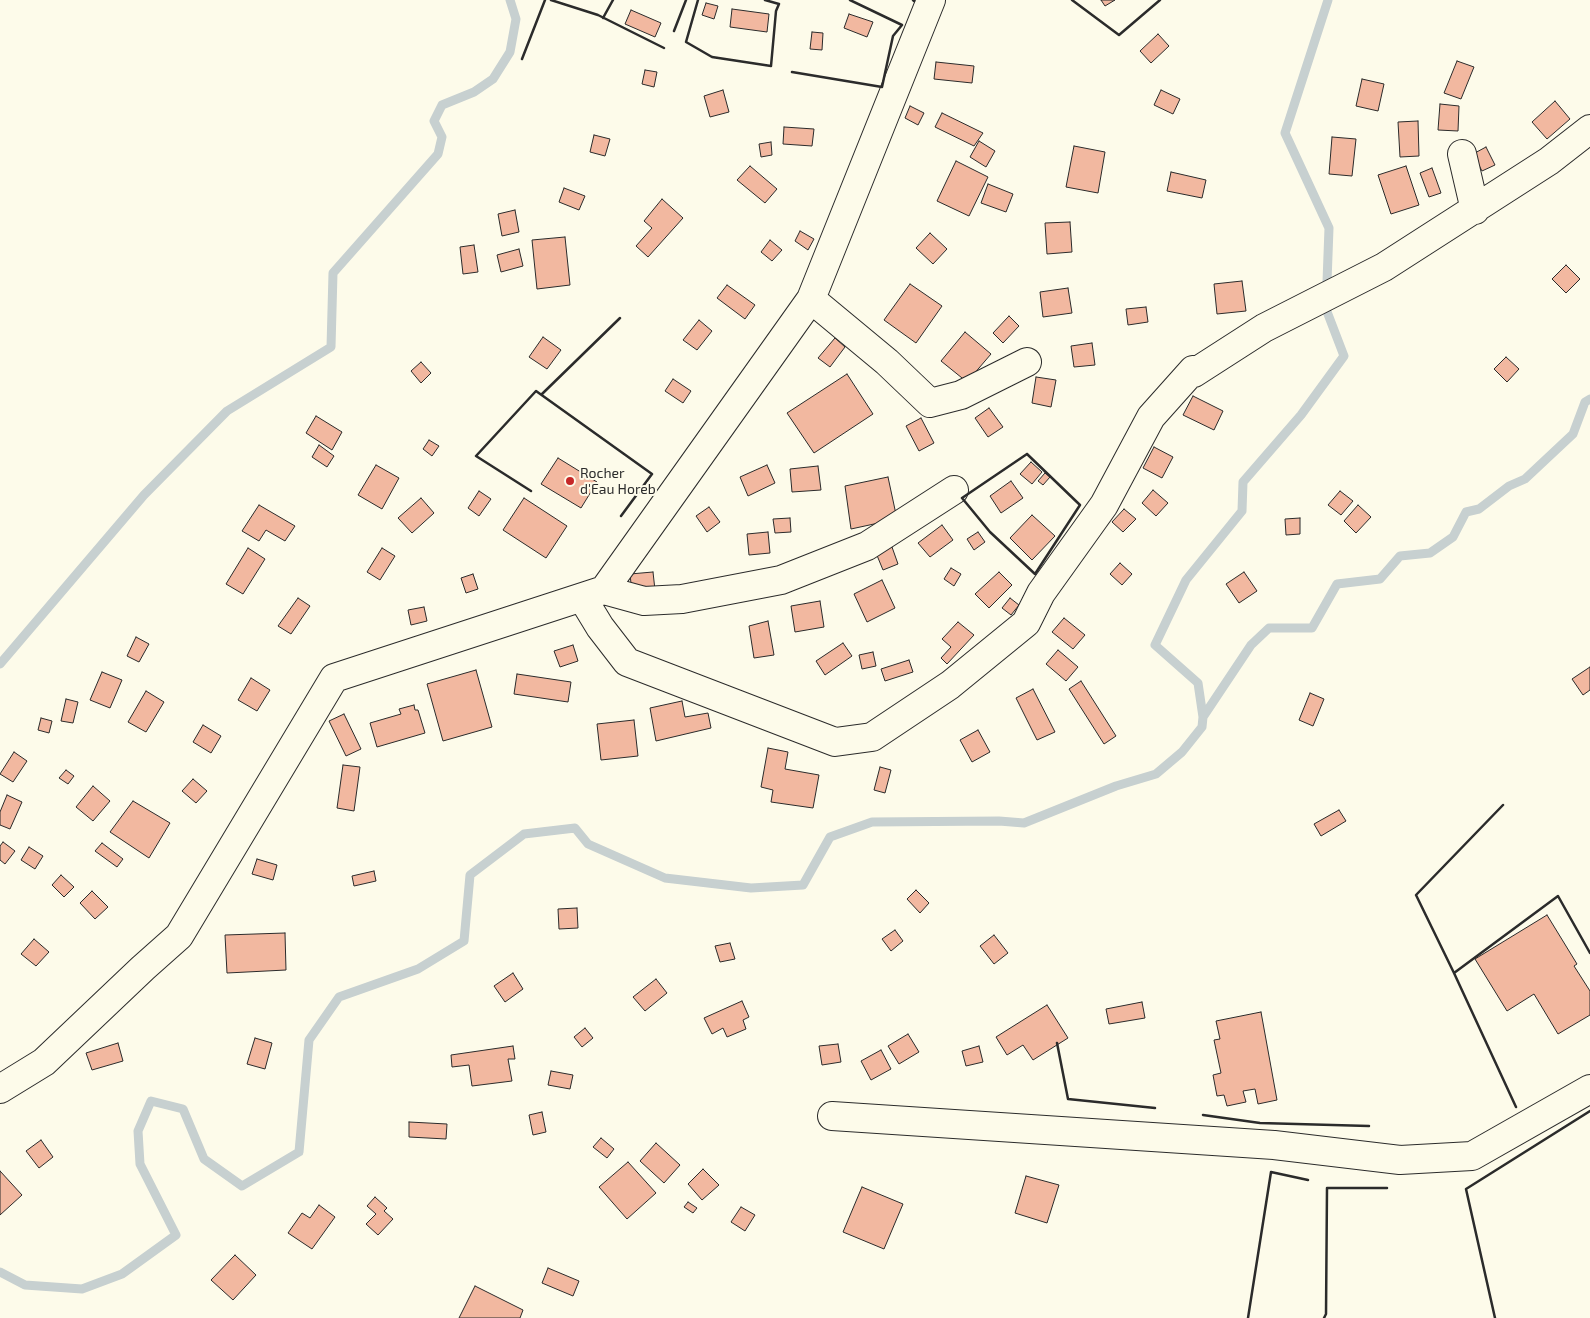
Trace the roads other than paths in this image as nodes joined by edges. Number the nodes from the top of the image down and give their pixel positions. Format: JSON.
{"nodes":[{"id":1,"x":931,"y":0,"type":"edge"},
{"id":2,"x":1590,"y":129,"type":"edge"},
{"id":3,"x":1462,"y":154,"type":"dead end"},
{"id":4,"x":1474,"y":210,"type":"junction"},
{"id":5,"x":811,"y":299,"type":"junction"},
{"id":6,"x":1027,"y":362,"type":"dead end"},
{"id":7,"x":954,"y":490,"type":"dead end"},
{"id":8,"x":594,"y":595,"type":"junction"},
{"id":9,"x":0,"y":1089,"type":"edge"},
{"id":10,"x":1590,"y":1089,"type":"edge"},
{"id":11,"x":832,"y":1116,"type":"dead end"}],
"edges":[{"from":1,"to":5,"type":"street"},
{"from":2,"to":4,"type":"street"},
{"from":3,"to":4,"type":"street"},
{"from":4,"to":8,"type":"street"},
{"from":5,"to":6,"type":"street"},
{"from":5,"to":8,"type":"street"},
{"from":7,"to":8,"type":"street"},
{"from":8,"to":9,"type":"street"},
{"from":10,"to":11,"type":"street"}]}
